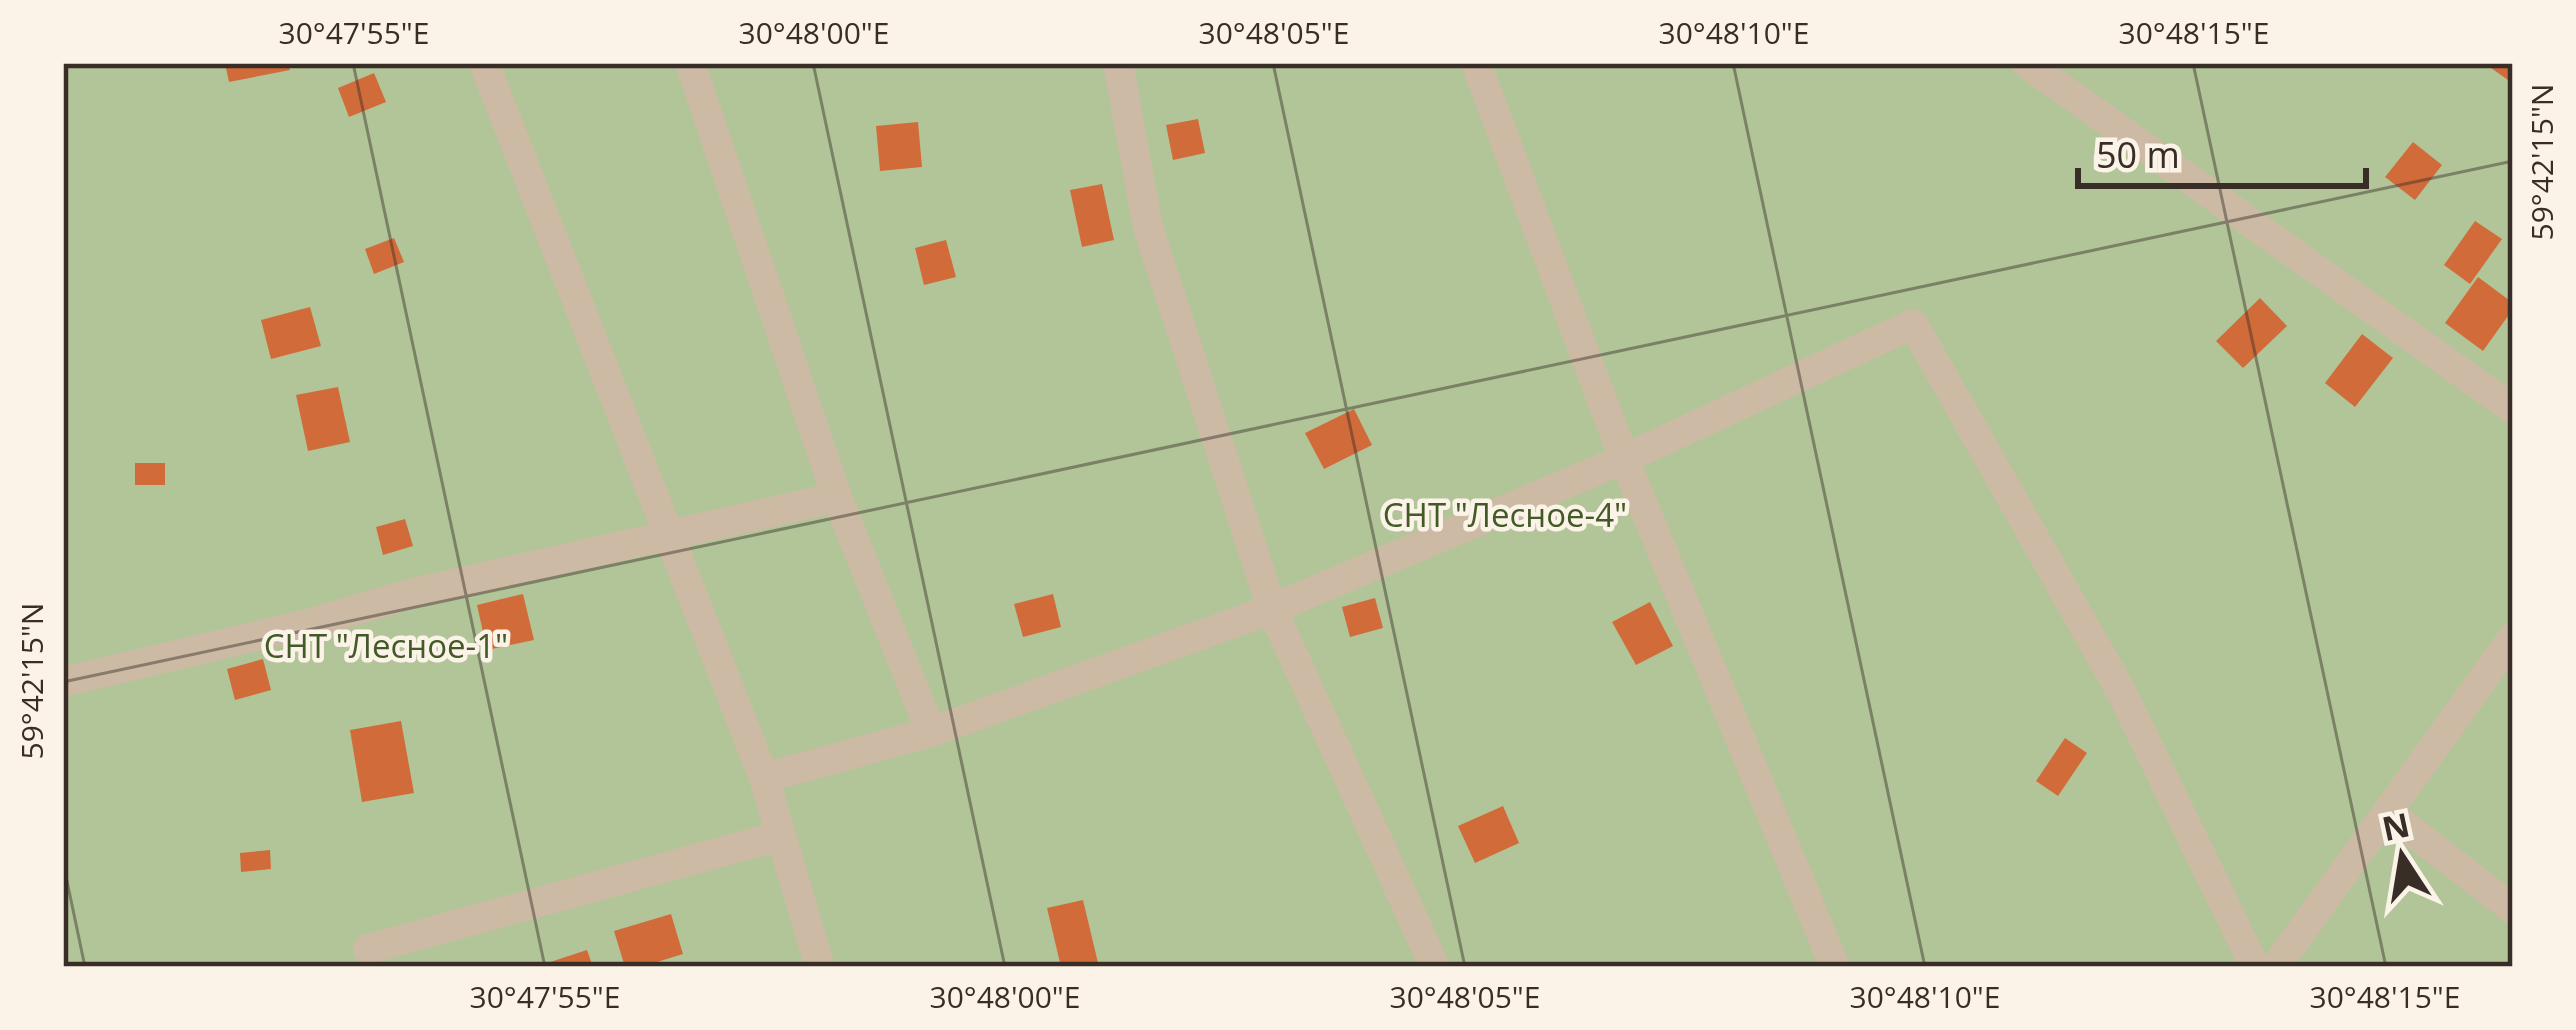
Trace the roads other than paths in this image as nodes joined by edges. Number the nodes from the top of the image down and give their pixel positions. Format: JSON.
{"nodes":[{"id":1,"x":484,"y":63,"type":"edge"},
{"id":2,"x":690,"y":63,"type":"edge"},
{"id":3,"x":1118,"y":63,"type":"edge"},
{"id":4,"x":1476,"y":63,"type":"edge"},
{"id":5,"x":2026,"y":63,"type":"edge"},
{"id":6,"x":2513,"y":409,"type":"edge"},
{"id":7,"x":1624,"y":459,"type":"junction"},
{"id":8,"x":837,"y":497,"type":"junction"},
{"id":9,"x":671,"y":532,"type":"junction"},
{"id":10,"x":1272,"y":609,"type":"junction"},
{"id":11,"x":2513,"y":637,"type":"edge"},
{"id":12,"x":63,"y":682,"type":"edge"},
{"id":13,"x":931,"y":732,"type":"junction"},
{"id":14,"x":764,"y":778,"type":"junction"},
{"id":15,"x":2387,"y":812,"type":"junction"},
{"id":16,"x":779,"y":836,"type":"junction"},
{"id":17,"x":2513,"y":909,"type":"edge"},
{"id":18,"x":368,"y":949,"type":"dead end"},
{"id":19,"x":820,"y":967,"type":"edge"},
{"id":20,"x":1435,"y":967,"type":"edge"},
{"id":21,"x":1835,"y":967,"type":"edge"},
{"id":22,"x":2255,"y":967,"type":"edge"},
{"id":23,"x":2276,"y":967,"type":"edge"}],
"edges":[{"from":1,"to":9,"type":"street"},
{"from":2,"to":8,"type":"street"},
{"from":3,"to":10,"type":"street"},
{"from":4,"to":7,"type":"street"},
{"from":5,"to":6,"type":"street"},
{"from":7,"to":10,"type":"street"},
{"from":7,"to":21,"type":"street"},
{"from":7,"to":22,"type":"street"},
{"from":8,"to":9,"type":"street"},
{"from":8,"to":13,"type":"street"},
{"from":9,"to":12,"type":"street"},
{"from":9,"to":14,"type":"street"},
{"from":10,"to":13,"type":"street"},
{"from":10,"to":20,"type":"street"},
{"from":11,"to":15,"type":"street"},
{"from":13,"to":14,"type":"street"},
{"from":14,"to":16,"type":"street"},
{"from":15,"to":17,"type":"street"},
{"from":15,"to":23,"type":"street"},
{"from":16,"to":18,"type":"street"},
{"from":16,"to":19,"type":"street"}]}
